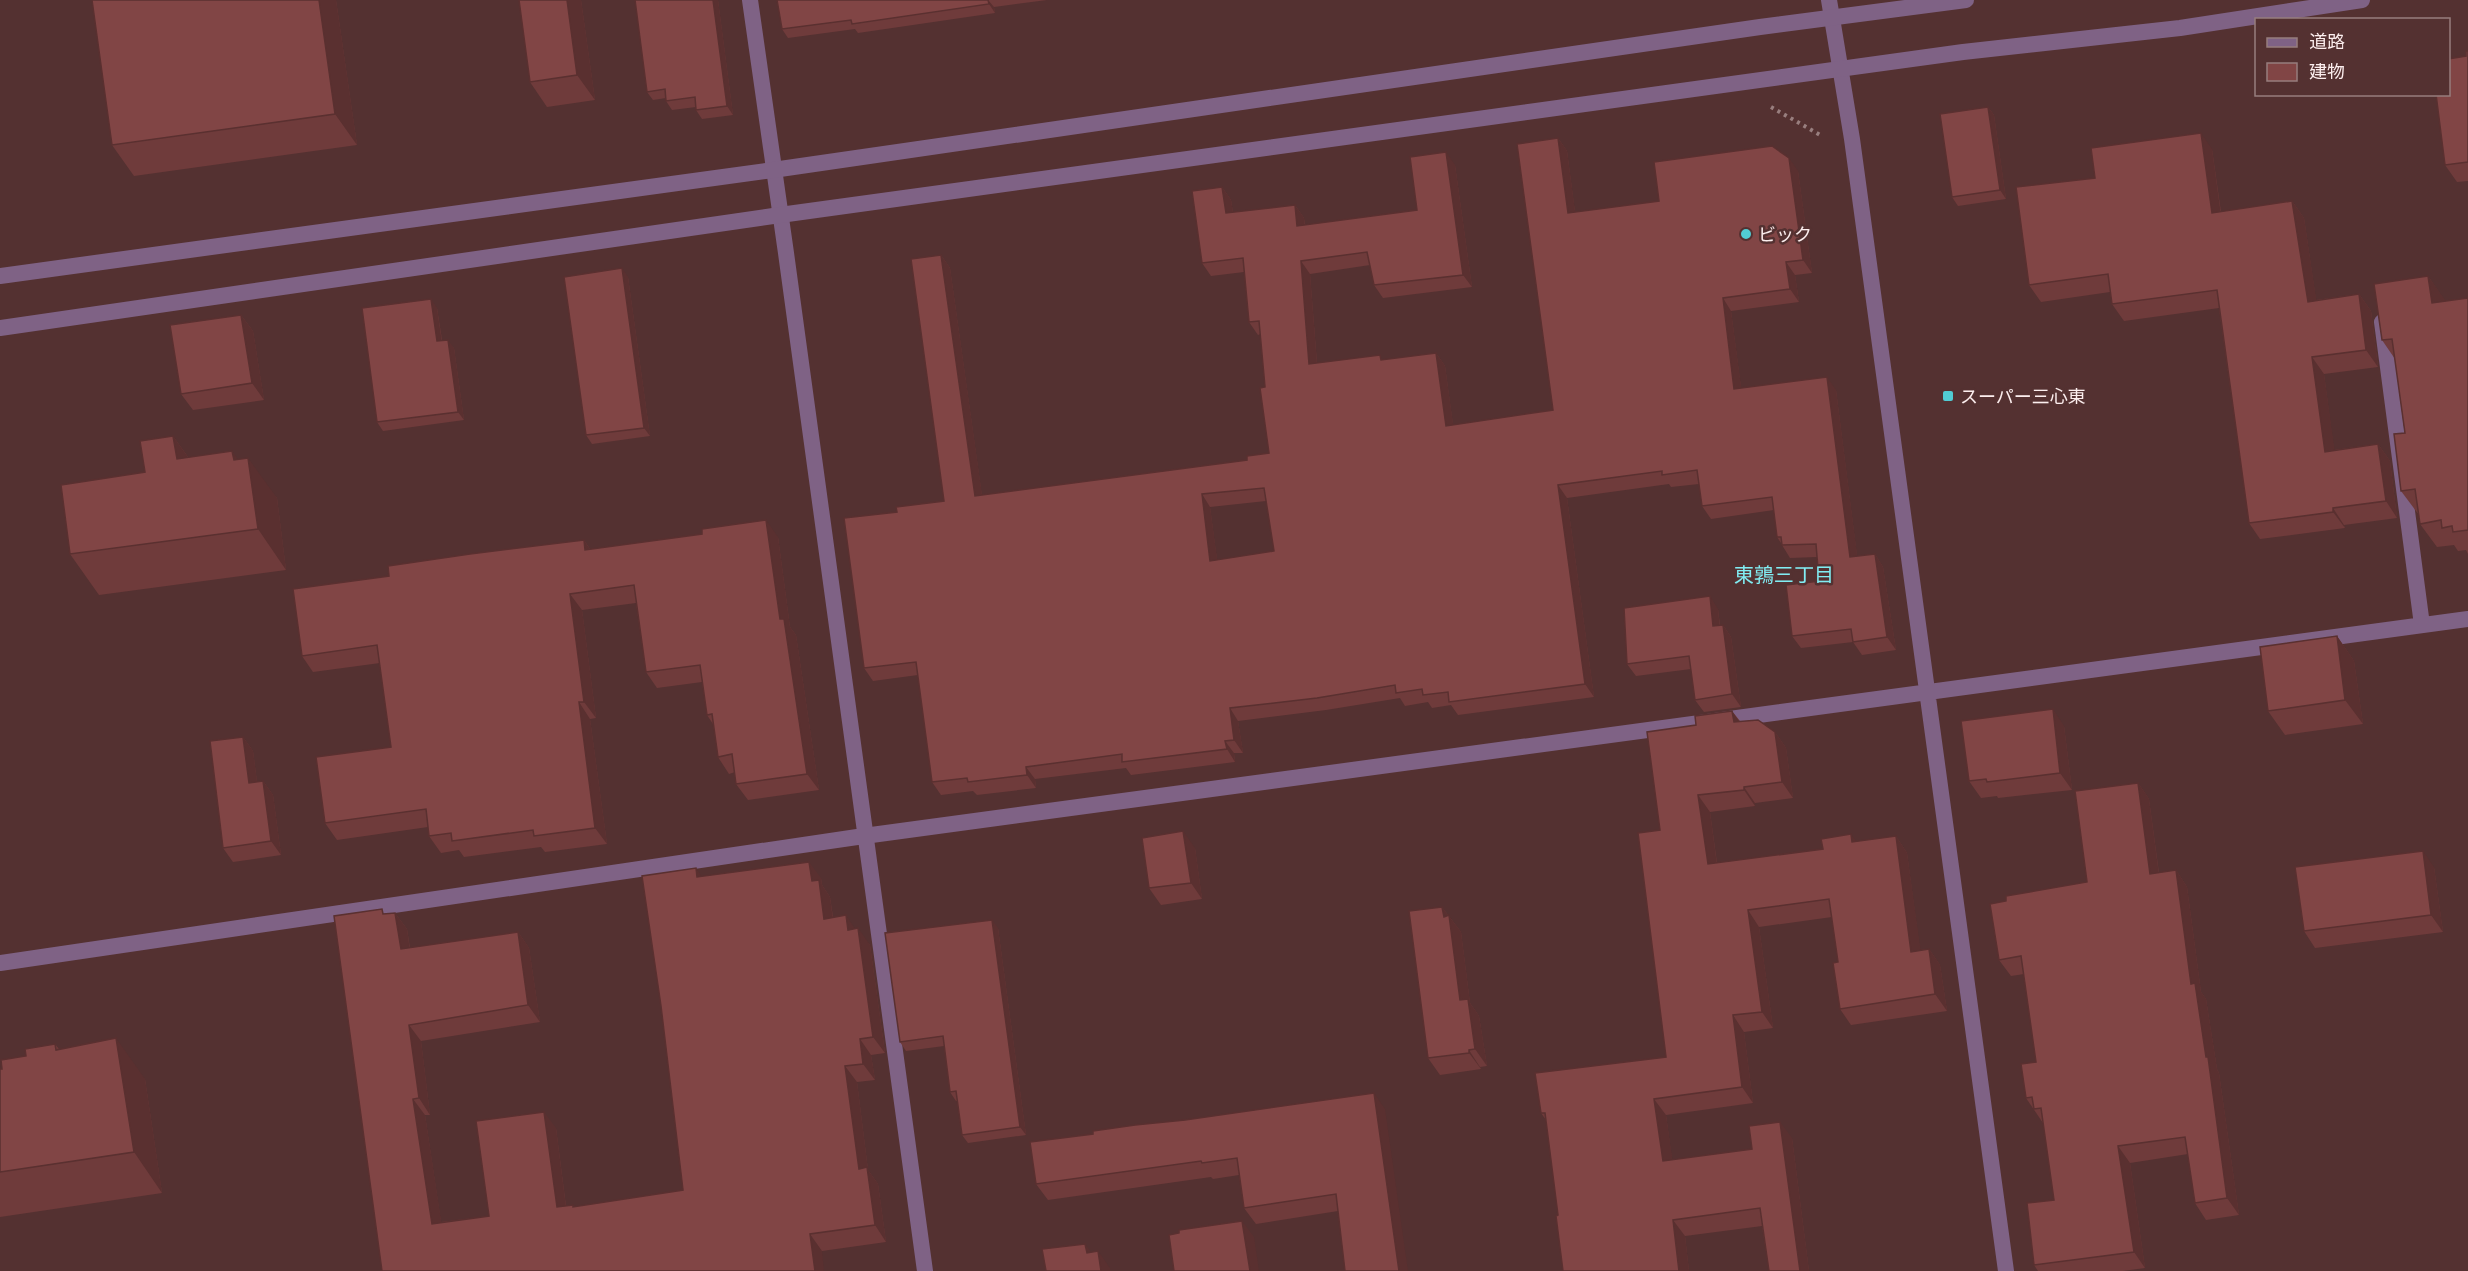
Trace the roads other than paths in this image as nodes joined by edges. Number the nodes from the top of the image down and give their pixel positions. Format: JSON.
{"nodes":[{"id":1,"x":750,"y":0,"type":"edge"},
{"id":2,"x":1965,"y":0,"type":"edge"},
{"id":3,"x":2362,"y":0,"type":"edge"},
{"id":4,"x":1830,"y":8,"type":"edge"},
{"id":5,"x":1842,"y":69,"type":"junction"},
{"id":6,"x":773,"y":170,"type":"junction"},
{"id":7,"x":780,"y":215,"type":"junction"},
{"id":8,"x":0,"y":276,"type":"edge"},
{"id":9,"x":2380,"y":312,"type":"edge"},
{"id":10,"x":0,"y":328,"type":"edge"},
{"id":11,"x":2468,"y":619,"type":"edge"},
{"id":12,"x":2422,"y":625,"type":"junction"},
{"id":13,"x":1928,"y":690,"type":"junction"},
{"id":14,"x":864,"y":836,"type":"junction"},
{"id":15,"x":0,"y":963,"type":"edge"},
{"id":16,"x":925,"y":1271,"type":"edge"},
{"id":17,"x":2006,"y":1271,"type":"edge"}],
"edges":[{"from":1,"to":6,"type":"street"},
{"from":2,"to":4,"type":"street"},
{"from":3,"to":5,"type":"street"},
{"from":4,"to":5,"type":"street"},
{"from":4,"to":6,"type":"street"},
{"from":5,"to":7,"type":"street"},
{"from":5,"to":13,"type":"street"},
{"from":6,"to":7,"type":"street"},
{"from":6,"to":8,"type":"street"},
{"from":7,"to":10,"type":"street"},
{"from":7,"to":14,"type":"street"},
{"from":9,"to":12,"type":"street"},
{"from":11,"to":12,"type":"street"},
{"from":12,"to":13,"type":"street"},
{"from":13,"to":14,"type":"street"},
{"from":13,"to":17,"type":"street"},
{"from":14,"to":15,"type":"street"},
{"from":14,"to":16,"type":"street"}]}
